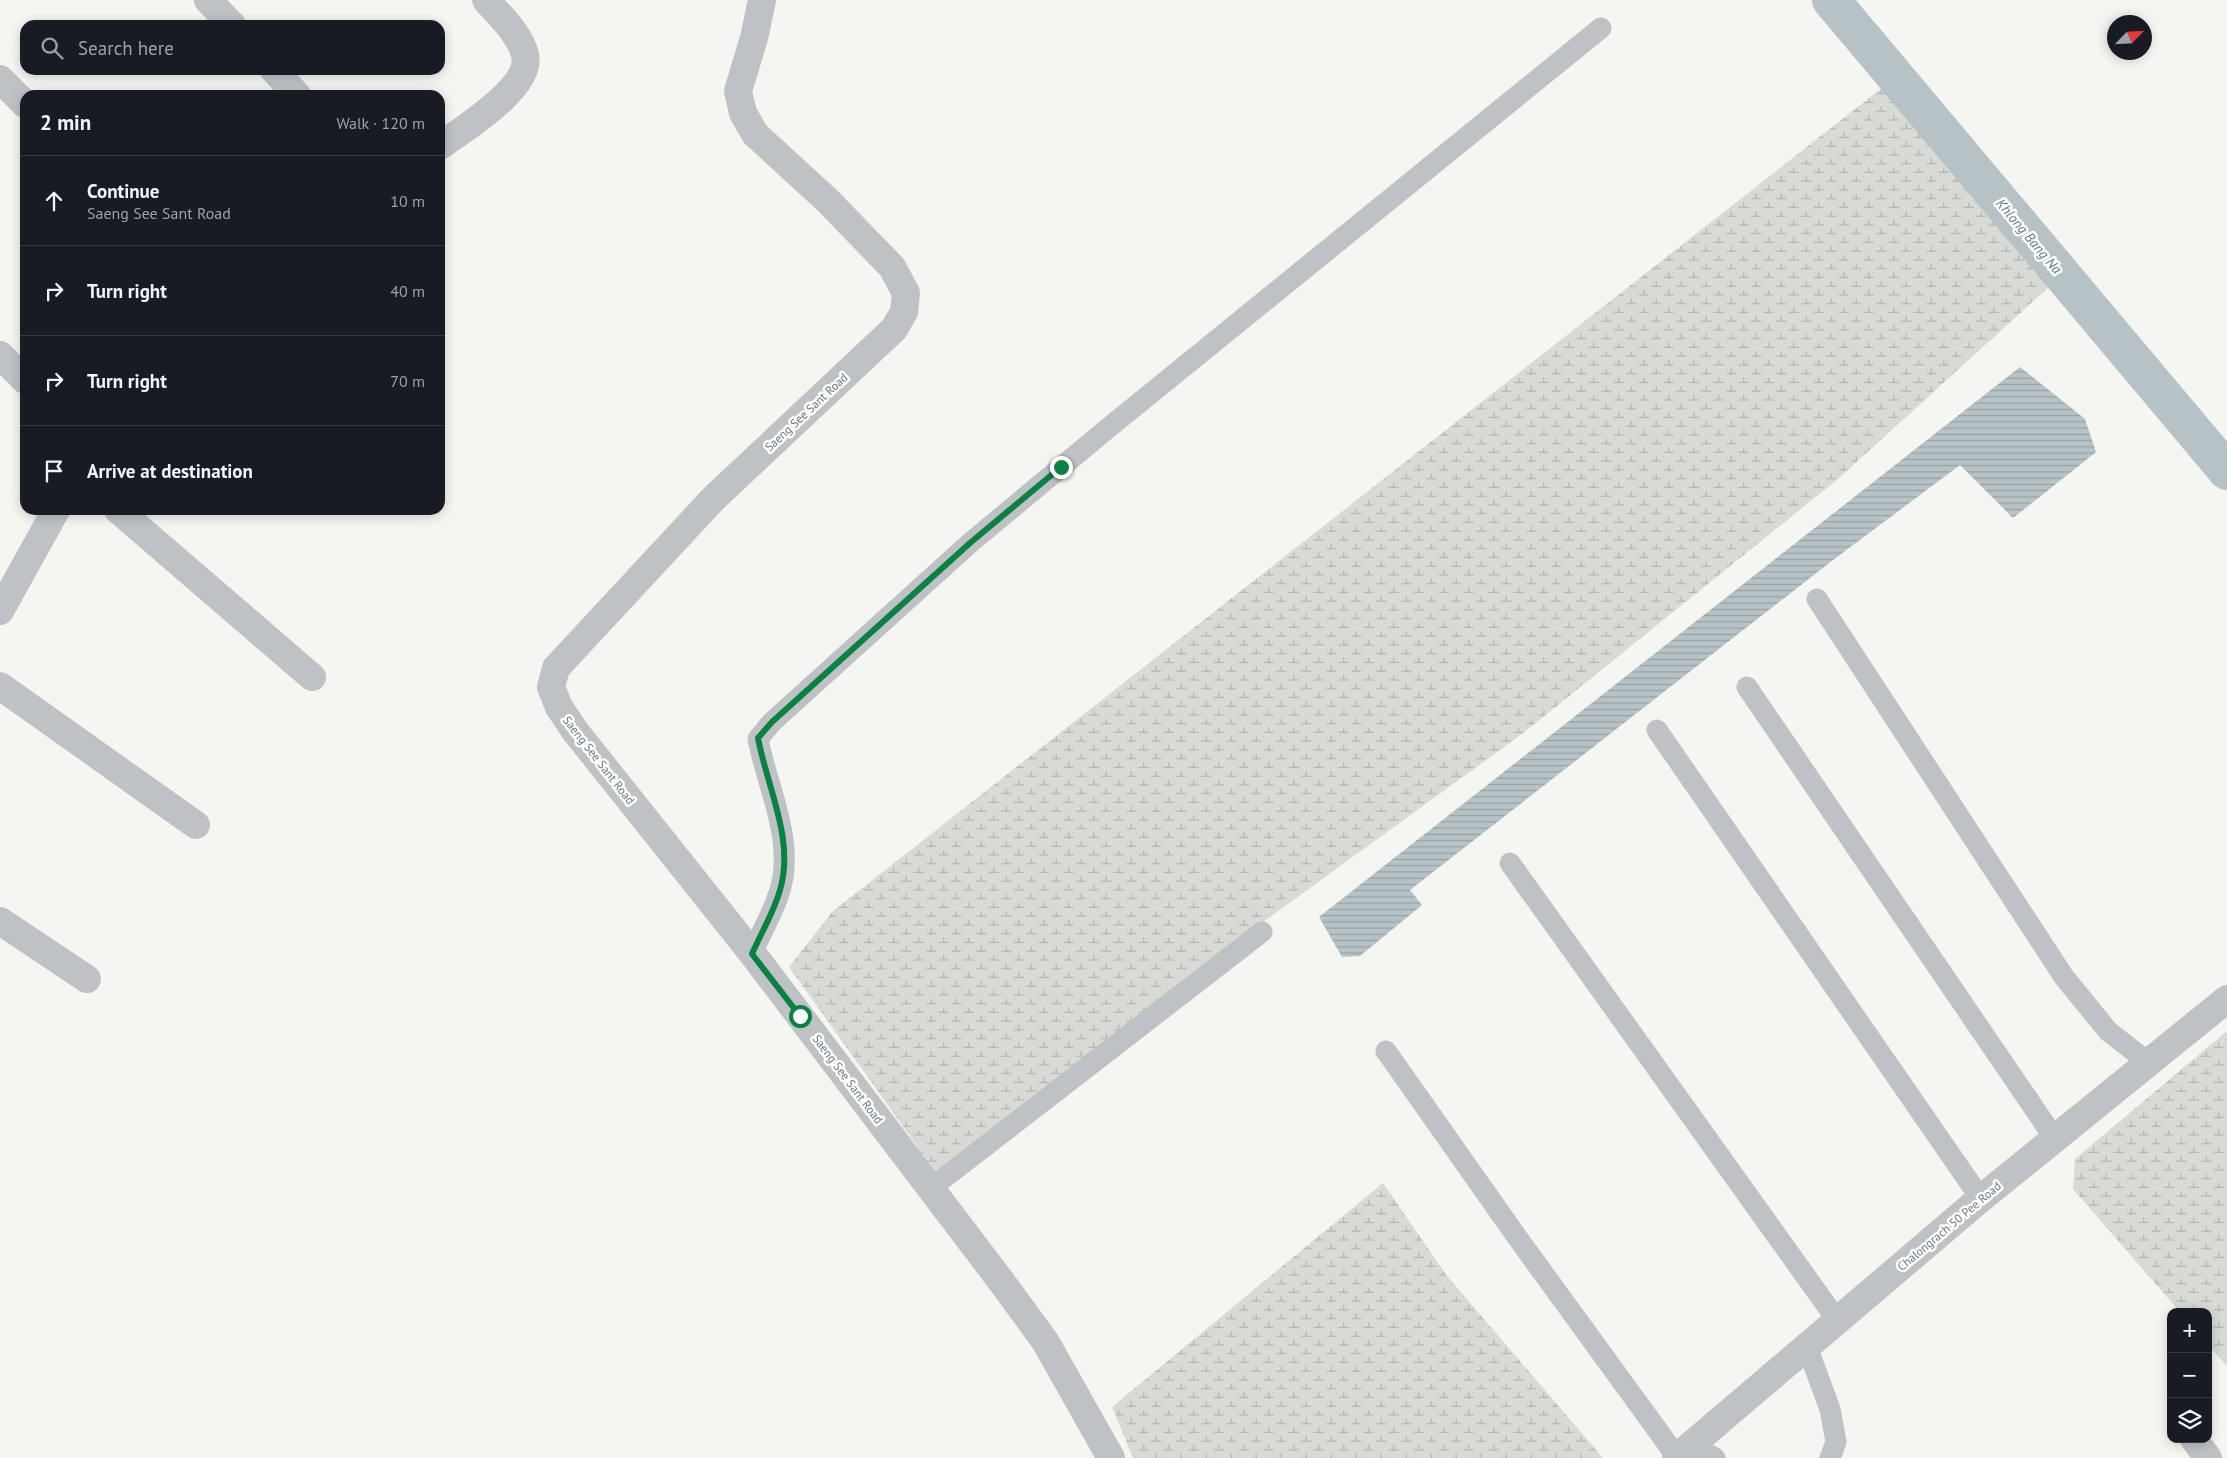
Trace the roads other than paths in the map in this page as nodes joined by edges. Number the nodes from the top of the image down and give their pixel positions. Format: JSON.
{"nodes":[{"id":1,"x":208,"y":0,"type":"edge"},
{"id":2,"x":486,"y":0,"type":"edge"},
{"id":3,"x":762,"y":0,"type":"edge"},
{"id":4,"x":227,"y":20,"type":"edge"},
{"id":5,"x":1602,"y":28,"type":"dead end"},
{"id":6,"x":279,"y":75,"type":"edge"},
{"id":7,"x":0,"y":79,"type":"edge"},
{"id":8,"x":292,"y":90,"type":"edge"},
{"id":9,"x":20,"y":99,"type":"edge"},
{"id":10,"x":445,"y":142,"type":"edge"},
{"id":11,"x":0,"y":355,"type":"edge"},
{"id":12,"x":20,"y":375,"type":"edge"},
{"id":13,"x":53,"y":515,"type":"edge"},
{"id":14,"x":124,"y":515,"type":"edge"},
{"id":15,"x":1817,"y":599,"type":"dead end"},
{"id":16,"x":0,"y":611,"type":"edge"},
{"id":17,"x":312,"y":676,"type":"dead end"},
{"id":18,"x":0,"y":686,"type":"edge"},
{"id":19,"x":1747,"y":686,"type":"dead end"},
{"id":20,"x":1657,"y":730,"type":"dead end"},
{"id":21,"x":196,"y":825,"type":"dead end"},
{"id":22,"x":1510,"y":863,"type":"dead end"},
{"id":23,"x":0,"y":921,"type":"edge"},
{"id":24,"x":1262,"y":932,"type":"dead end"},
{"id":25,"x":752,"y":954,"type":"junction"},
{"id":26,"x":86,"y":979,"type":"dead end"},
{"id":27,"x":2227,"y":999,"type":"edge"},
{"id":28,"x":1386,"y":1051,"type":"dead end"},
{"id":29,"x":2149,"y":1063,"type":"junction"},
{"id":30,"x":2055,"y":1139,"type":"junction"},
{"id":31,"x":931,"y":1188,"type":"junction"},
{"id":32,"x":1980,"y":1199,"type":"junction"},
{"id":33,"x":1837,"y":1320,"type":"junction"},
{"id":34,"x":1807,"y":1347,"type":"junction"},
{"id":35,"x":2197,"y":1443,"type":"edge"},
{"id":36,"x":1681,"y":1453,"type":"edge"},
{"id":37,"x":1111,"y":1458,"type":"edge"},
{"id":38,"x":1715,"y":1458,"type":"edge"},
{"id":39,"x":1830,"y":1458,"type":"edge"},
{"id":40,"x":2208,"y":1458,"type":"edge"}],
"edges":[{"from":1,"to":4,"type":"street"},
{"from":2,"to":10,"type":"street"},
{"from":3,"to":25,"type":"street","name":"Saeng See Sant Road"},
{"from":5,"to":25,"type":"lane"},
{"from":6,"to":8,"type":"street"},
{"from":7,"to":9,"type":"street"},
{"from":11,"to":12,"type":"street"},
{"from":13,"to":16,"type":"street"},
{"from":14,"to":17,"type":"street"},
{"from":15,"to":29,"type":"lane"},
{"from":18,"to":21,"type":"street"},
{"from":19,"to":30,"type":"lane"},
{"from":20,"to":32,"type":"lane"},
{"from":22,"to":33,"type":"lane"},
{"from":23,"to":26,"type":"street"},
{"from":24,"to":31,"type":"lane"},
{"from":25,"to":31,"type":"street","name":"Saeng See Sant Road"},
{"from":27,"to":29,"type":"street","name":"Chalongrach 50 Pee Road"},
{"from":28,"to":36,"type":"lane"},
{"from":29,"to":30,"type":"street","name":"Chalongrach 50 Pee Road"},
{"from":30,"to":32,"type":"street","name":"Chalongrach 50 Pee Road"},
{"from":31,"to":37,"type":"street","name":"Saeng See Sant Road"},
{"from":32,"to":33,"type":"street","name":"Chalongrach 50 Pee Road"},
{"from":33,"to":34,"type":"street","name":"Chalongrach 50 Pee Road"},
{"from":34,"to":36,"type":"street","name":"Chalongrach 50 Pee Road"},
{"from":34,"to":39,"type":"lane"},
{"from":35,"to":40,"type":"street"},
{"from":36,"to":38,"type":"lane"}]}
